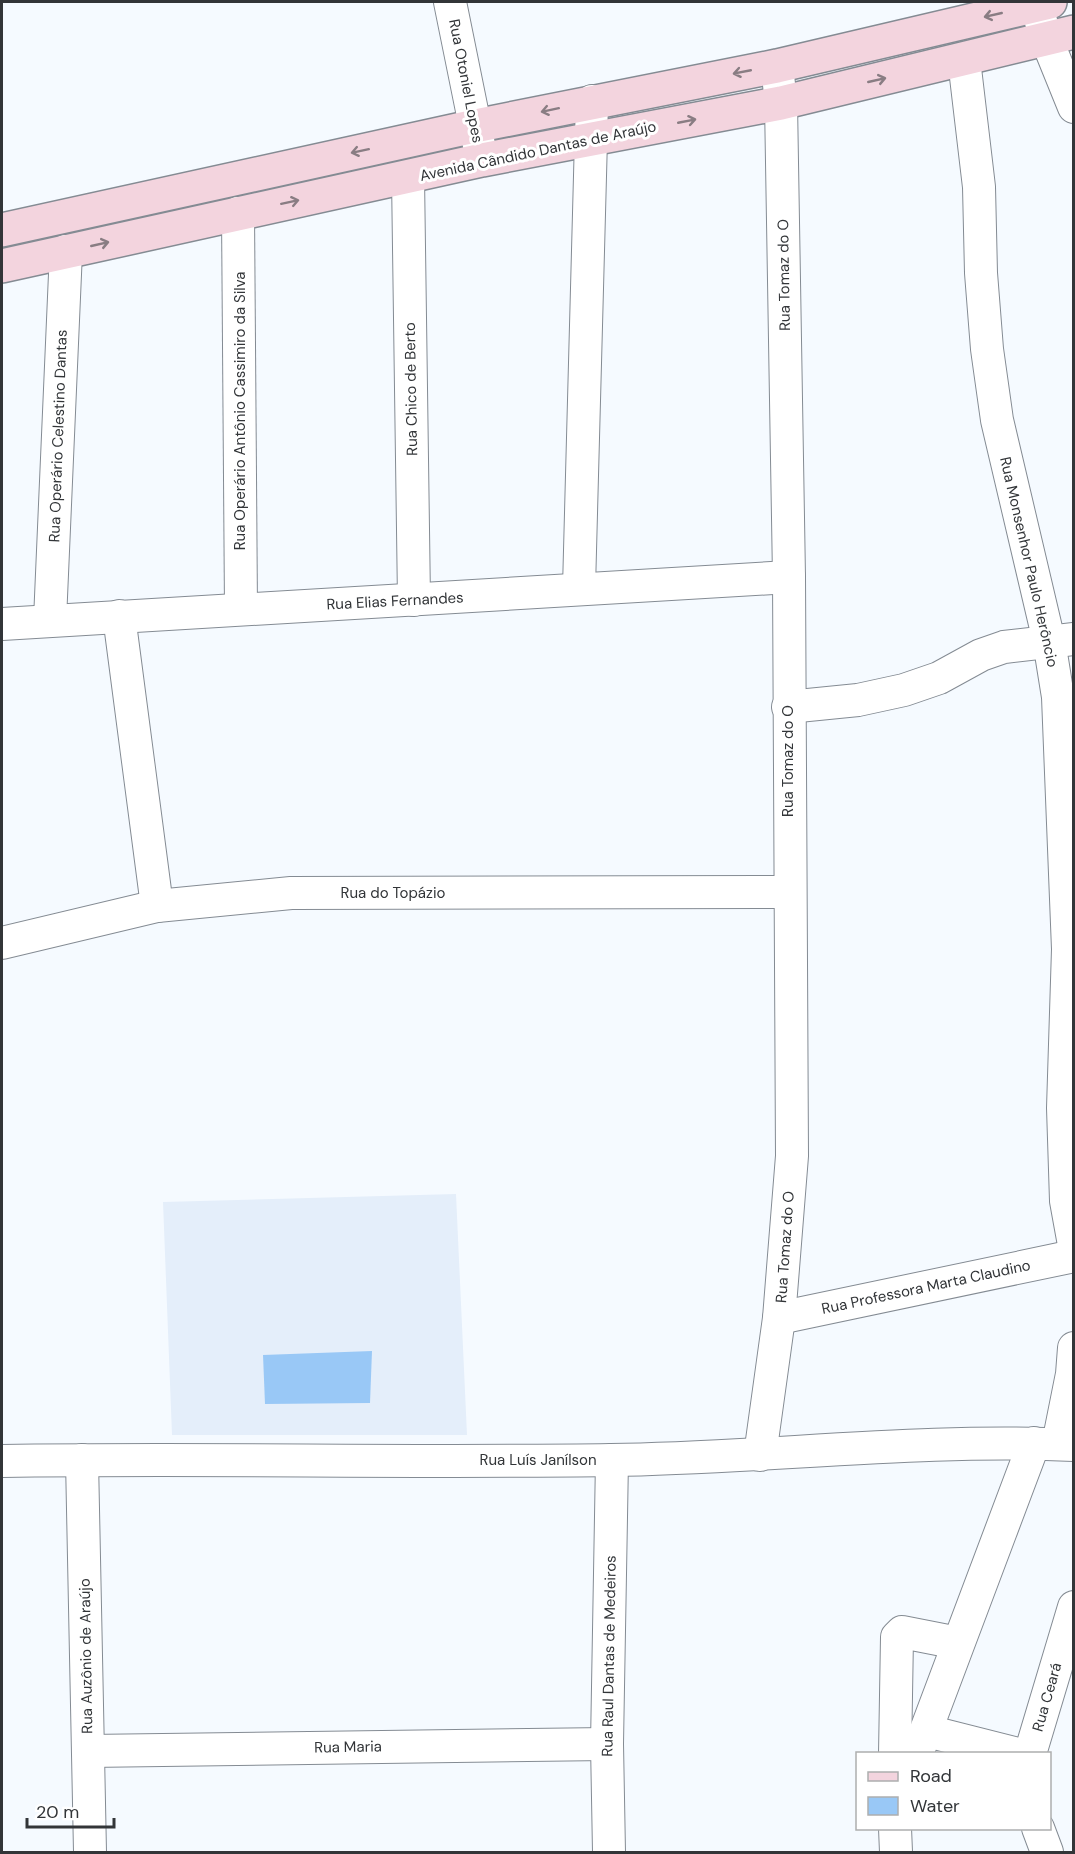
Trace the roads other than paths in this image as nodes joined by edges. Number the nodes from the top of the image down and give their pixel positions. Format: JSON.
{"nodes":[{"id":1,"x":450,"y":2,"type":"edge"},
{"id":2,"x":1043,"y":3,"type":"edge"},
{"id":3,"x":1060,"y":35,"type":"edge"},
{"id":4,"x":964,"y":60,"type":"junction"},
{"id":5,"x":777,"y":66,"type":"junction"},
{"id":6,"x":592,"y":101,"type":"junction"},
{"id":7,"x":781,"y":103,"type":"junction"},
{"id":8,"x":1074,"y":107,"type":"edge"},
{"id":9,"x":475,"y":126,"type":"junction"},
{"id":10,"x":590,"y":139,"type":"junction"},
{"id":11,"x":482,"y":160,"type":"junction"},
{"id":12,"x":408,"y":177,"type":"junction"},
{"id":13,"x":238,"y":213,"type":"junction"},
{"id":14,"x":2,"y":230,"type":"edge"},
{"id":15,"x":66,"y":251,"type":"junction"},
{"id":16,"x":2,"y":266,"type":"edge"},
{"id":17,"x":789,"y":577,"type":"junction"},
{"id":18,"x":579,"y":588,"type":"junction"},
{"id":19,"x":414,"y":600,"type":"junction"},
{"id":20,"x":241,"y":609,"type":"junction"},
{"id":21,"x":120,"y":616,"type":"junction"},
{"id":22,"x":50,"y":620,"type":"junction"},
{"id":23,"x":2,"y":624,"type":"edge"},
{"id":24,"x":1061,"y":640,"type":"edge"},
{"id":25,"x":788,"y":707,"type":"junction"},
{"id":26,"x":789,"y":892,"type":"junction"},
{"id":27,"x":157,"y":906,"type":"junction"},
{"id":28,"x":2,"y":943,"type":"edge"},
{"id":29,"x":1071,"y":950,"type":"edge"},
{"id":30,"x":1074,"y":1245,"type":"edge"},
{"id":31,"x":1074,"y":1256,"type":"edge"},
{"id":32,"x":780,"y":1318,"type":"junction"},
{"id":33,"x":1074,"y":1348,"type":"edge"},
{"id":34,"x":1055,"y":1444,"type":"edge"},
{"id":35,"x":760,"y":1455,"type":"junction"},
{"id":36,"x":82,"y":1460,"type":"junction"},
{"id":37,"x":612,"y":1460,"type":"junction"},
{"id":38,"x":2,"y":1461,"type":"edge"},
{"id":39,"x":1074,"y":1607,"type":"edge"},
{"id":40,"x":958,"y":1642,"type":"junction"},
{"id":41,"x":1064,"y":1668,"type":"edge"},
{"id":42,"x":922,"y":1742,"type":"edge"},
{"id":43,"x":607,"y":1744,"type":"junction"},
{"id":44,"x":88,"y":1751,"type":"junction"},
{"id":45,"x":895,"y":1752,"type":"edge"},
{"id":46,"x":1002,"y":1752,"type":"edge"},
{"id":47,"x":1031,"y":1752,"type":"edge"},
{"id":48,"x":895,"y":1830,"type":"edge"},
{"id":49,"x":1039,"y":1830,"type":"edge"},
{"id":50,"x":90,"y":1852,"type":"edge"},
{"id":51,"x":609,"y":1852,"type":"edge"},
{"id":52,"x":896,"y":1852,"type":"edge"},
{"id":53,"x":1047,"y":1852,"type":"edge"}],
"edges":[{"from":1,"to":9,"type":"street","name":"Rua Otoniel Lopes"},
{"from":2,"to":3,"type":"street"},
{"from":2,"to":5,"type":"main road","one_way":true},
{"from":3,"to":4,"type":"main road","name":"Avenida Cândido Dantas de Araújo"},
{"from":3,"to":8,"type":"street"},
{"from":7,"to":4,"type":"main road","name":"Avenida Cândido Dantas de Araújo","one_way":true},
{"from":4,"to":24,"type":"street","name":"Rua Monsenhor Paulo Herôncio"},
{"from":5,"to":6,"type":"main road","one_way":true},
{"from":5,"to":7,"type":"street","name":"Rua Tomaz do O"},
{"from":6,"to":9,"type":"main road","one_way":true},
{"from":6,"to":10,"type":"street"},
{"from":10,"to":7,"type":"main road","name":"Avenida Cândido Dantas de Araújo","one_way":true},
{"from":7,"to":17,"type":"street","name":"Rua Tomaz do O"},
{"from":9,"to":11,"type":"street","name":"Rua Otoniel Lopes"},
{"from":9,"to":14,"type":"main road","one_way":true},
{"from":10,"to":11,"type":"main road","name":"Avenida Cândido Dantas de Araújo"},
{"from":10,"to":18,"type":"street"},
{"from":11,"to":12,"type":"main road","name":"Avenida Cândido Dantas de Araújo"},
{"from":13,"to":12,"type":"main road","name":"Avenida Cândido Dantas de Araújo","one_way":true},
{"from":12,"to":19,"type":"street","name":"Rua Chico de Berto"},
{"from":15,"to":13,"type":"main road","name":"Avenida Cândido Dantas de Araújo","one_way":true},
{"from":13,"to":20,"type":"street","name":"Rua Operário Antônio Cassimiro da Silva"},
{"from":15,"to":16,"type":"main road","name":"Avenida Cândido Dantas de Araújo"},
{"from":15,"to":22,"type":"street","name":"Rua Operário Celestino Dantas"},
{"from":17,"to":18,"type":"street","name":"Rua Elias Fernandes"},
{"from":17,"to":25,"type":"street","name":"Rua Tomaz do O"},
{"from":18,"to":19,"type":"street","name":"Rua Elias Fernandes"},
{"from":19,"to":20,"type":"street","name":"Rua Elias Fernandes"},
{"from":20,"to":21,"type":"street","name":"Rua Elias Fernandes"},
{"from":21,"to":22,"type":"street","name":"Rua Elias Fernandes"},
{"from":21,"to":27,"type":"street"},
{"from":22,"to":23,"type":"street","name":"Rua Elias Fernandes"},
{"from":24,"to":25,"type":"street"},
{"from":24,"to":29,"type":"street","name":"Rua Monsenhor Paulo Herôncio"},
{"from":25,"to":26,"type":"street","name":"Rua Tomaz do O"},
{"from":26,"to":27,"type":"street","name":"Rua do Topázio"},
{"from":26,"to":32,"type":"street","name":"Rua Tomaz do O"},
{"from":27,"to":28,"type":"street","name":"Rua do Topázio"},
{"from":29,"to":30,"type":"street","name":"Rua Monsenhor Paulo Herôncio"},
{"from":31,"to":32,"type":"street","name":"Rua Professora Marta Claudino"},
{"from":32,"to":35,"type":"street","name":"Rua Tomaz do O"},
{"from":33,"to":34,"type":"street"},
{"from":34,"to":35,"type":"street","name":"Rua Luís Janílson"},
{"from":34,"to":40,"type":"street"},
{"from":35,"to":37,"type":"street","name":"Rua Luís Janílson"},
{"from":36,"to":37,"type":"street","name":"Rua Luís Janílson"},
{"from":36,"to":38,"type":"street","name":"Rua Luís Janílson"},
{"from":36,"to":44,"type":"street","name":"Rua Auzônio de Araújo"},
{"from":37,"to":43,"type":"street","name":"Rua Raul Dantas de Medeiros"},
{"from":39,"to":41,"type":"street","name":"Rua Ceará"},
{"from":40,"to":42,"type":"street"},
{"from":40,"to":45,"type":"street"},
{"from":41,"to":47,"type":"street","name":"Rua Ceará"},
{"from":42,"to":46,"type":"street"},
{"from":43,"to":44,"type":"street","name":"Rua Maria"},
{"from":43,"to":51,"type":"street","name":"Rua Raul Dantas de Medeiros"},
{"from":44,"to":50,"type":"street","name":"Rua Auzônio de Araújo"},
{"from":48,"to":52,"type":"street"},
{"from":49,"to":53,"type":"street"}]}
